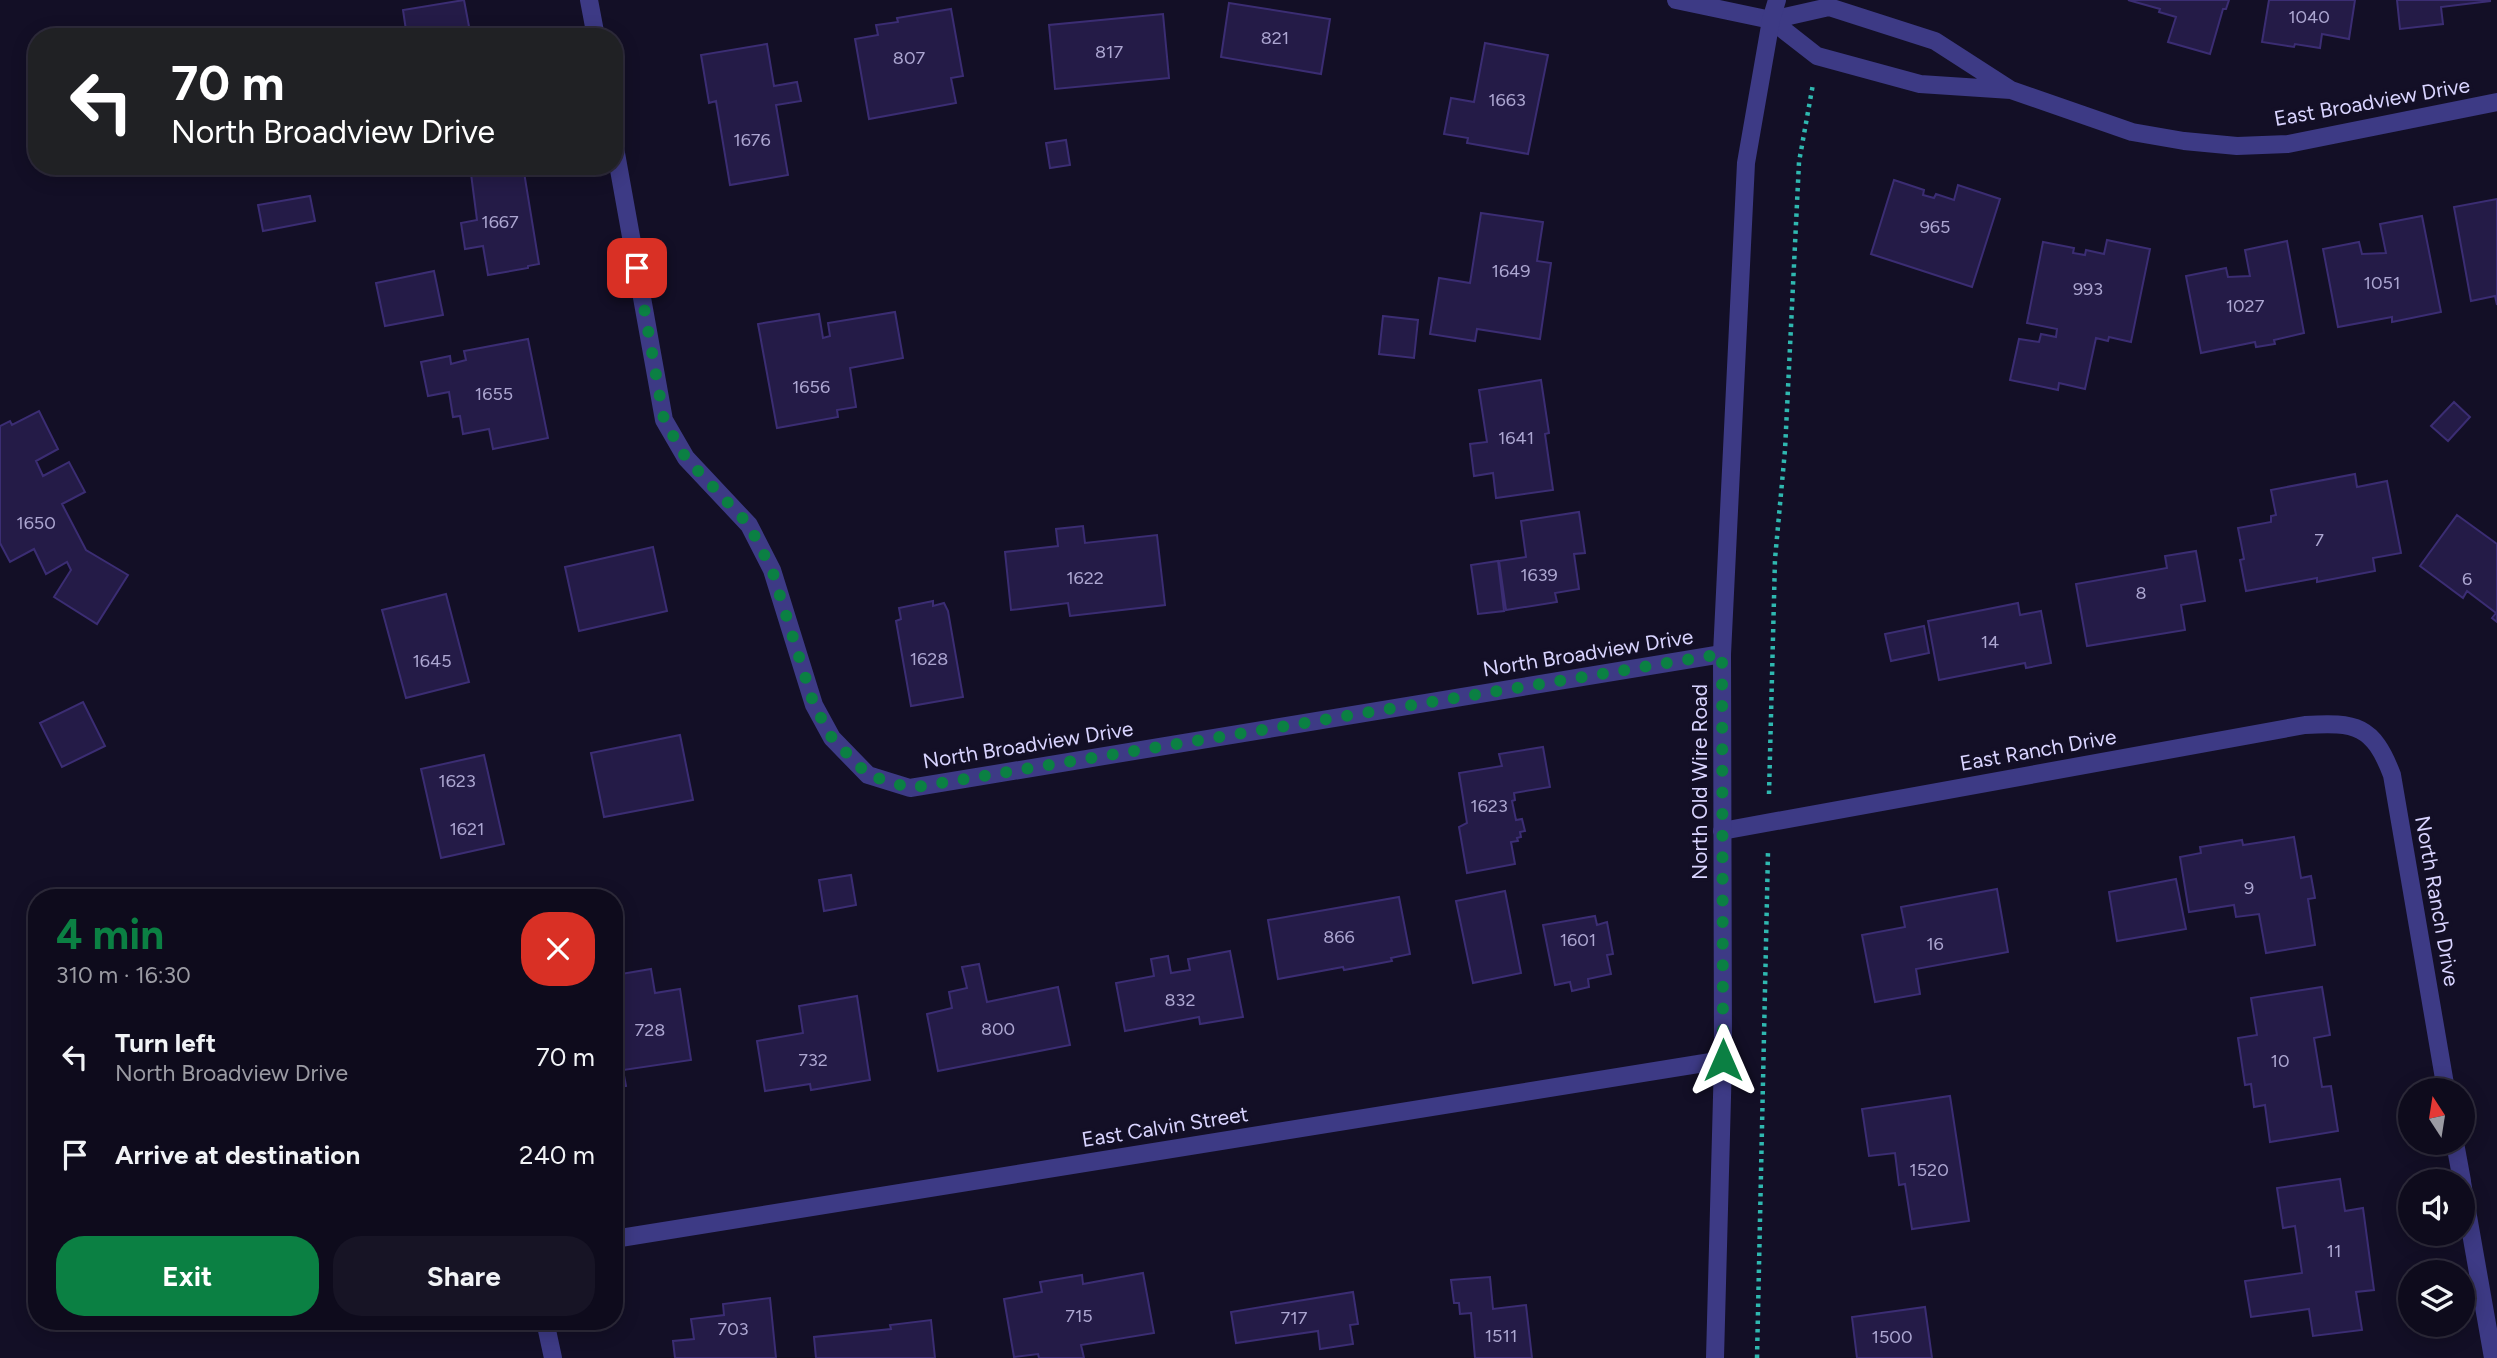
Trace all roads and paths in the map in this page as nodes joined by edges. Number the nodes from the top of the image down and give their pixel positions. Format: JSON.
{"nodes":[{"id":1,"x":589,"y":0,"type":"edge"},
{"id":2,"x":1676,"y":0,"type":"edge"},
{"id":3,"x":1777,"y":0,"type":"edge"},
{"id":4,"x":1771,"y":20,"type":"junction"},
{"id":5,"x":594,"y":28,"type":"edge"},
{"id":6,"x":1817,"y":56,"type":"junction"},
{"id":7,"x":2011,"y":90,"type":"junction"},
{"id":8,"x":2497,"y":102,"type":"edge"},
{"id":9,"x":620,"y":175,"type":"edge"},
{"id":10,"x":1722,"y":654,"type":"junction"},
{"id":11,"x":2362,"y":729,"type":"joint"},
{"id":12,"x":1769,"y":823,"type":"junction"},
{"id":13,"x":1722,"y":831,"type":"junction"},
{"id":14,"x":1723,"y":1060,"type":"junction"},
{"id":15,"x":2444,"y":1078,"type":"edge"},
{"id":16,"x":623,"y":1238,"type":"edge"},
{"id":17,"x":2473,"y":1246,"type":"edge"},
{"id":18,"x":547,"y":1330,"type":"edge"},
{"id":19,"x":553,"y":1358,"type":"edge"},
{"id":20,"x":1715,"y":1358,"type":"edge"},
{"id":21,"x":1757,"y":1358,"type":"edge"},
{"id":22,"x":2493,"y":1358,"type":"edge"}],
"edges":[{"from":1,"to":5,"type":"street"},
{"from":2,"to":4,"type":"street","name":"East Broadview Drive"},
{"from":3,"to":4,"type":"street","name":"North Old Wire Road"},
{"from":4,"to":6,"type":"street","name":"East Broadview Drive"},
{"from":4,"to":7,"type":"street","name":"East Broadview Drive"},
{"from":4,"to":10,"type":"street","name":"North Old Wire Road"},
{"from":6,"to":7,"type":"street","name":"East Broadview Drive"},
{"from":6,"to":12,"type":"path"},
{"from":7,"to":8,"type":"street","name":"East Broadview Drive"},
{"from":9,"to":10,"type":"street","name":"North Broadview Drive"},
{"from":10,"to":13,"type":"street","name":"North Old Wire Road"},
{"from":11,"to":12,"type":"street","name":"East Ranch Drive"},
{"from":11,"to":15,"type":"street","name":"North Ranch Drive"},
{"from":12,"to":13,"type":"street","name":"East Ranch Drive"},
{"from":12,"to":21,"type":"path"},
{"from":13,"to":14,"type":"street","name":"North Old Wire Road"},
{"from":14,"to":16,"type":"street","name":"East Calvin Street"},
{"from":14,"to":20,"type":"street","name":"North Old Wire Road"},
{"from":17,"to":22,"type":"street"},
{"from":18,"to":19,"type":"street"}]}
